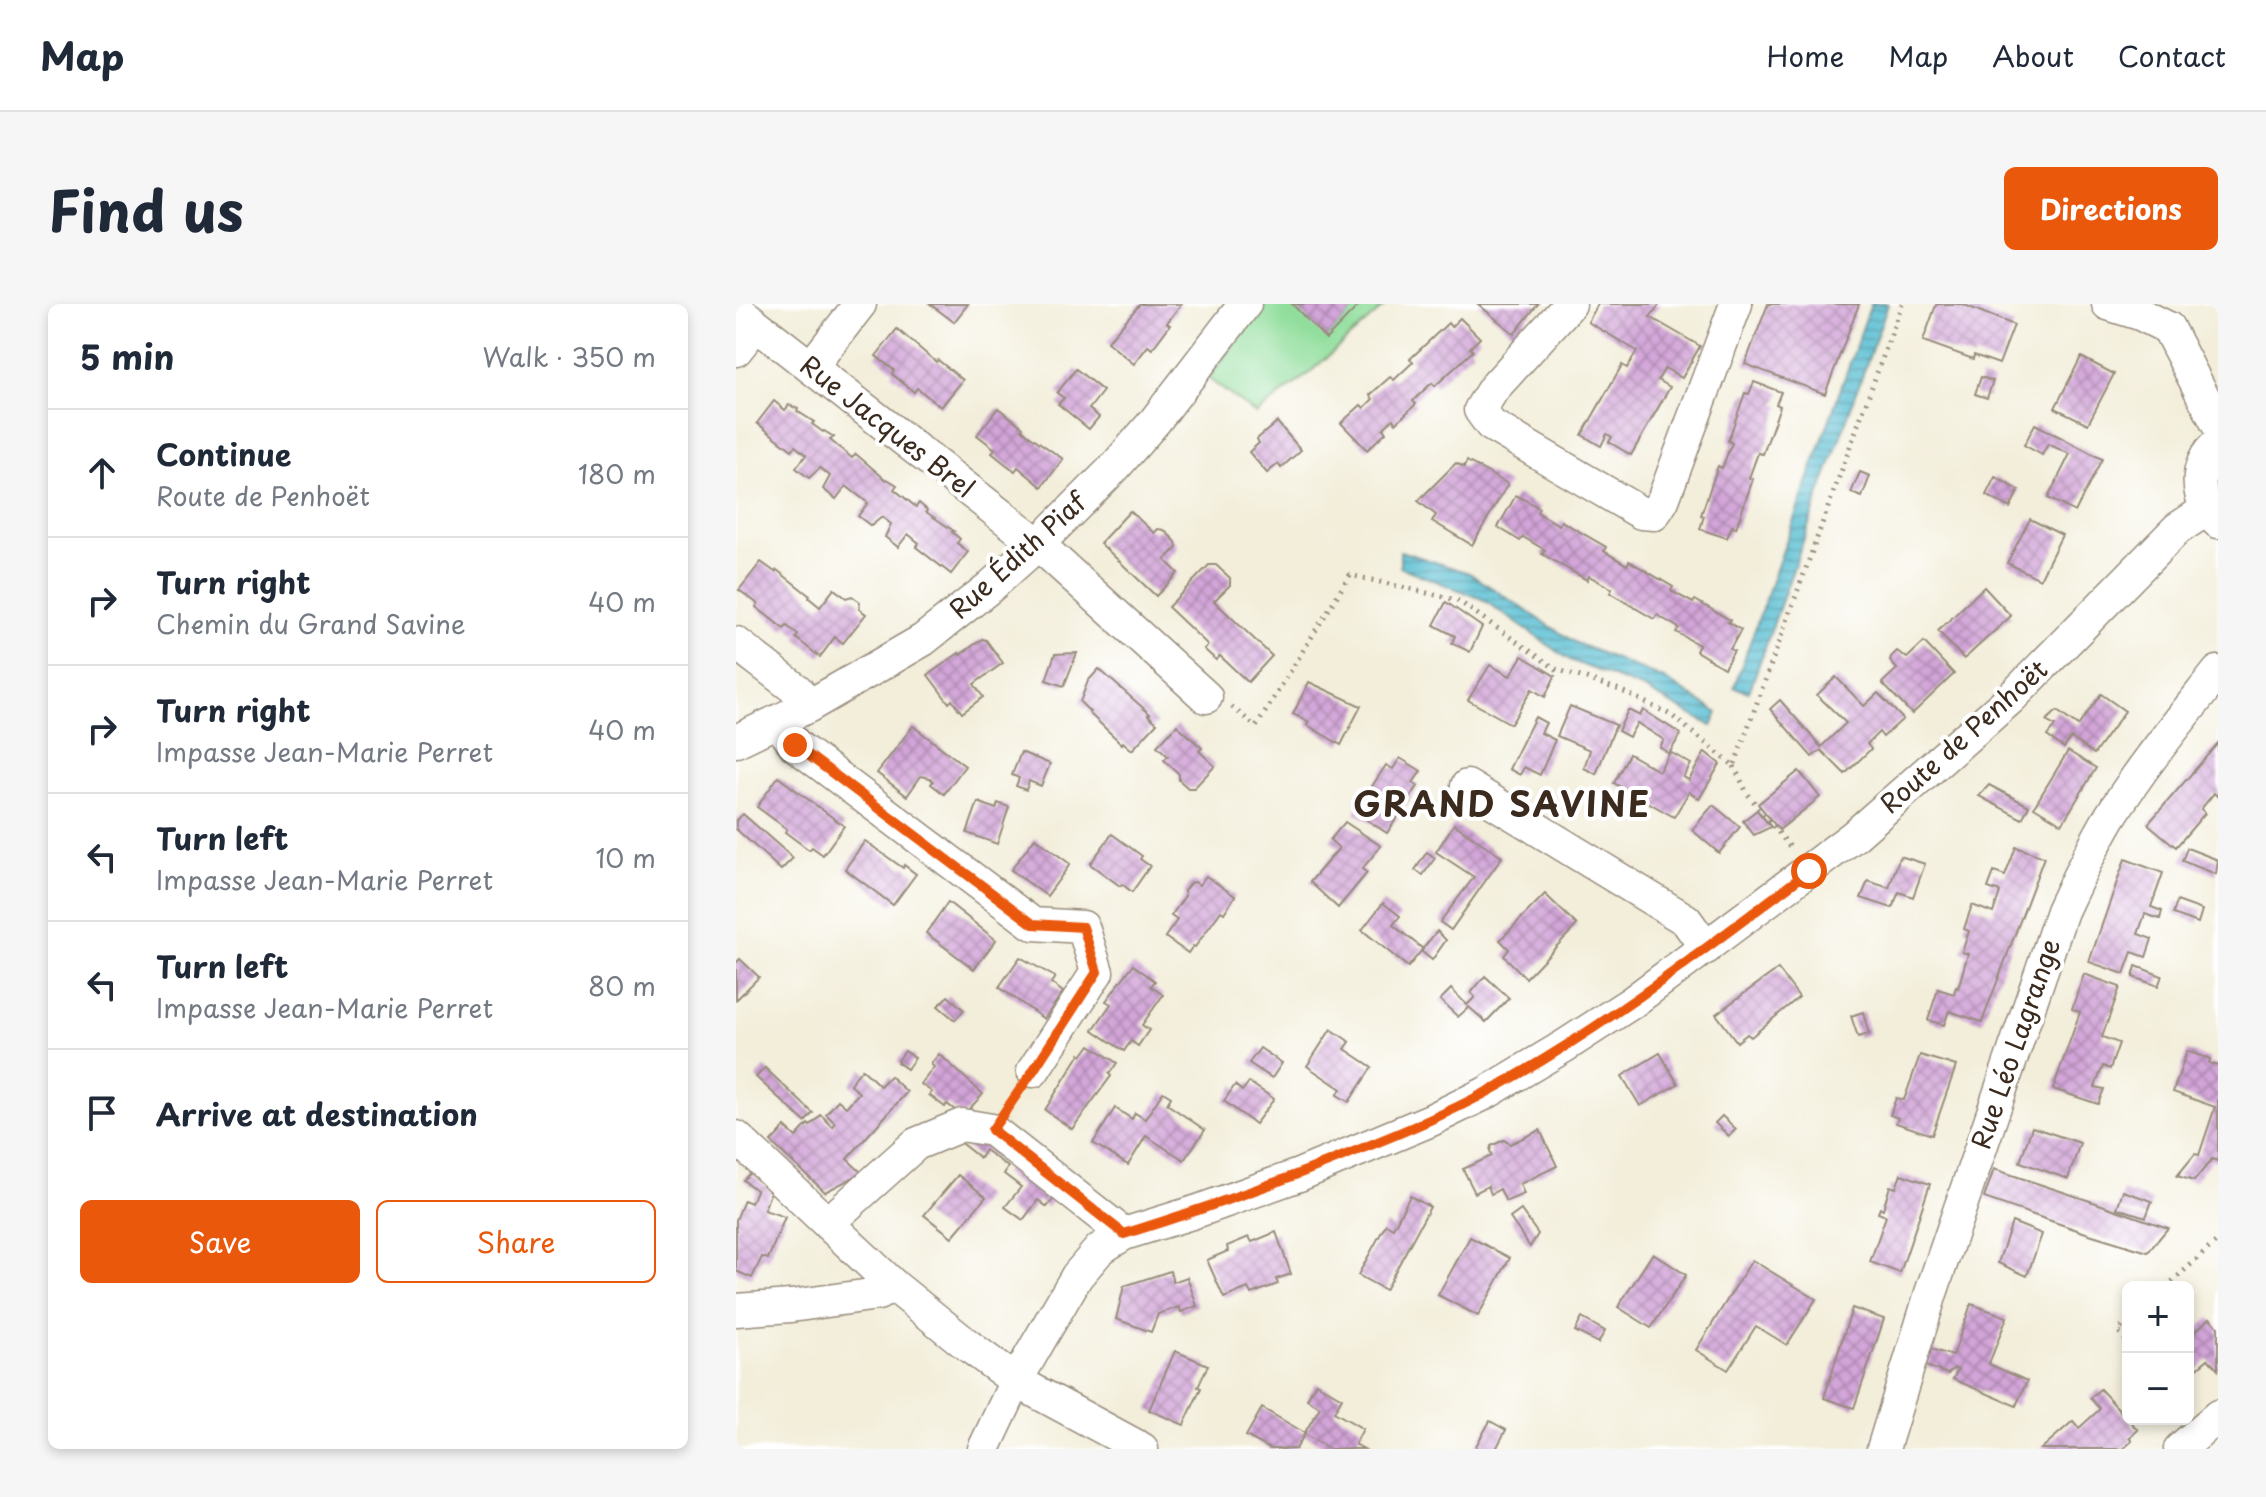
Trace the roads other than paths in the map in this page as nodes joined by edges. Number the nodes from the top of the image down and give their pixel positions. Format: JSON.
{"nodes":[{"id":1,"x":860,"y":304,"type":"edge"},
{"id":2,"x":1245,"y":304,"type":"edge"},
{"id":3,"x":1570,"y":304,"type":"edge"},
{"id":4,"x":1736,"y":304,"type":"edge"},
{"id":5,"x":2108,"y":304,"type":"edge"},
{"id":6,"x":2173,"y":316,"type":"edge"},
{"id":7,"x":742,"y":328,"type":"edge"},
{"id":8,"x":811,"y":367,"type":"junction"},
{"id":9,"x":2218,"y":425,"type":"edge"},
{"id":10,"x":2218,"y":444,"type":"edge"},
{"id":11,"x":2212,"y":516,"type":"edge"},
{"id":12,"x":1038,"y":544,"type":"junction"},
{"id":13,"x":736,"y":643,"type":"edge"},
{"id":14,"x":2218,"y":672,"type":"edge"},
{"id":15,"x":1206,"y":697,"type":"road end"},
{"id":16,"x":809,"y":706,"type":"junction"},
{"id":17,"x":778,"y":722,"type":"junction"},
{"id":18,"x":736,"y":741,"type":"edge"},
{"id":19,"x":1467,"y":786,"type":"dead end"},
{"id":20,"x":1706,"y":948,"type":"junction"},
{"id":21,"x":1033,"y":1071,"type":"dead end"},
{"id":22,"x":736,"y":1137,"type":"edge"},
{"id":23,"x":829,"y":1222,"type":"junction"},
{"id":24,"x":1124,"y":1234,"type":"junction"},
{"id":25,"x":893,"y":1285,"type":"junction"},
{"id":26,"x":736,"y":1310,"type":"edge"},
{"id":27,"x":1016,"y":1381,"type":"junction"},
{"id":28,"x":2218,"y":1416,"type":"edge"},
{"id":29,"x":984,"y":1449,"type":"edge"},
{"id":30,"x":1142,"y":1449,"type":"edge"},
{"id":31,"x":1883,"y":1449,"type":"edge"},
{"id":32,"x":2180,"y":1449,"type":"edge"}],
"edges":[{"from":1,"to":8,"type":"street"},
{"from":2,"to":12,"type":"street","name":"Rue Édith Piaf"},
{"from":3,"to":4,"type":"street"},
{"from":5,"to":6,"type":"street"},
{"from":6,"to":9,"type":"street"},
{"from":7,"to":8,"type":"street","name":"Rue Jacques Brel"},
{"from":8,"to":12,"type":"street","name":"Rue Jacques Brel"},
{"from":10,"to":11,"type":"street"},
{"from":11,"to":20,"type":"street","name":"Route de Penhoët"},
{"from":12,"to":15,"type":"street","name":"Rue Jacques Brel"},
{"from":12,"to":16,"type":"street","name":"Rue Édith Piaf"},
{"from":13,"to":16,"type":"street"},
{"from":14,"to":31,"type":"street","name":"Rue Léo Lagrange"},
{"from":16,"to":17,"type":"street","name":"Rue Édith Piaf"},
{"from":17,"to":18,"type":"street","name":"Rue Édith Piaf"},
{"from":17,"to":21,"type":"street"},
{"from":19,"to":20,"type":"street"},
{"from":20,"to":24,"type":"street","name":"Route de Penhoët"},
{"from":22,"to":23,"type":"street"},
{"from":23,"to":24,"type":"street"},
{"from":23,"to":25,"type":"street"},
{"from":24,"to":27,"type":"street","name":"Route de Penhoët"},
{"from":25,"to":26,"type":"street"},
{"from":25,"to":27,"type":"street"},
{"from":27,"to":29,"type":"street","name":"Route de Penhoët"},
{"from":27,"to":30,"type":"street"},
{"from":28,"to":32,"type":"street"}]}
